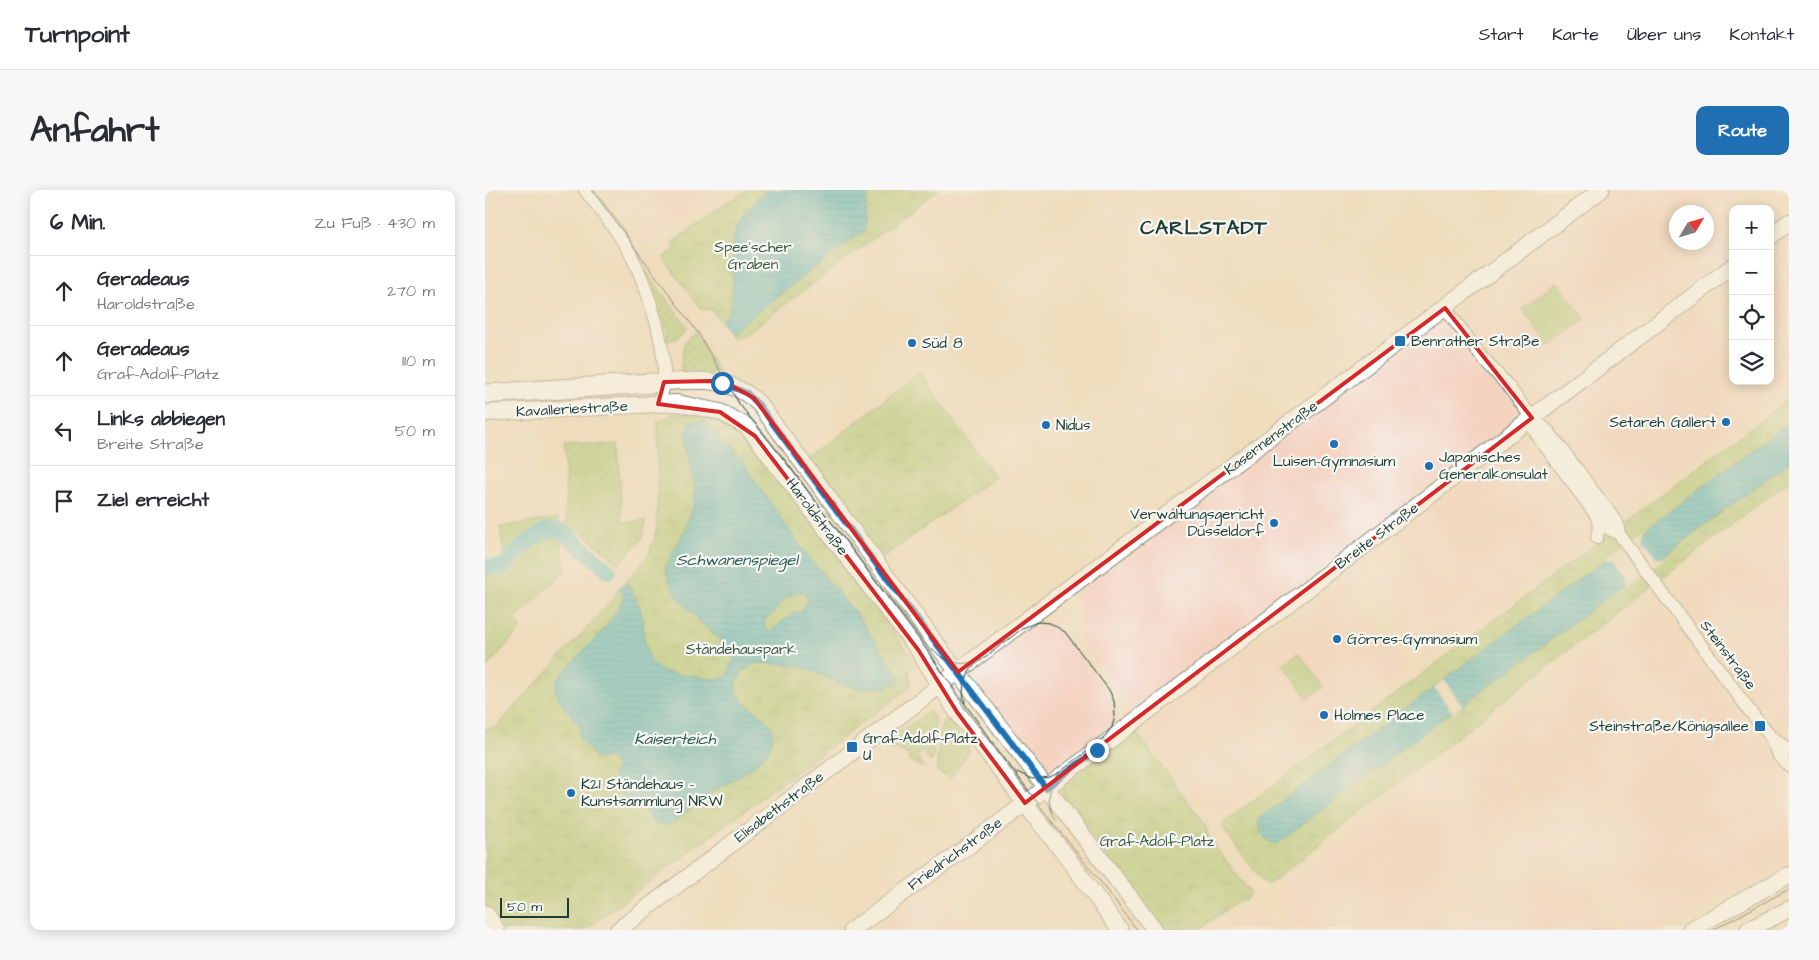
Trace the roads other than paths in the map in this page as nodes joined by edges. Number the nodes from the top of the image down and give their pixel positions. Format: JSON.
{"nodes":[{"id":1,"x":585,"y":190,"type":"edge"},
{"id":2,"x":1601,"y":190,"type":"edge"},
{"id":3,"x":1789,"y":222,"type":"edge"},
{"id":4,"x":1774,"y":234,"type":"edge"},
{"id":5,"x":1729,"y":269,"type":"edge"},
{"id":6,"x":1445,"y":308,"type":"junction"},
{"id":7,"x":658,"y":382,"type":"junction"},
{"id":8,"x":485,"y":388,"type":"edge"},
{"id":9,"x":509,"y":393,"type":"junction"},
{"id":10,"x":485,"y":394,"type":"edge"},
{"id":11,"x":658,"y":404,"type":"junction"},
{"id":12,"x":485,"y":413,"type":"edge"},
{"id":13,"x":1532,"y":418,"type":"junction"},
{"id":14,"x":1596,"y":515,"type":"junction"},
{"id":15,"x":1621,"y":537,"type":"junction"},
{"id":16,"x":1597,"y":538,"type":"dead end"},
{"id":17,"x":958,"y":672,"type":"junction"},
{"id":18,"x":940,"y":686,"type":"junction"},
{"id":19,"x":1770,"y":736,"type":"junction"},
{"id":20,"x":1789,"y":750,"type":"edge"},
{"id":21,"x":1789,"y":766,"type":"edge"},
{"id":22,"x":1052,"y":783,"type":"junction"},
{"id":23,"x":1025,"y":803,"type":"junction"},
{"id":24,"x":1789,"y":875,"type":"edge"},
{"id":25,"x":1093,"y":892,"type":"junction"},
{"id":26,"x":1789,"y":909,"type":"edge"},
{"id":27,"x":485,"y":916,"type":"edge"},
{"id":28,"x":495,"y":930,"type":"edge"},
{"id":29,"x":618,"y":930,"type":"edge"},
{"id":30,"x":852,"y":930,"type":"edge"},
{"id":31,"x":1120,"y":930,"type":"edge"},
{"id":32,"x":1127,"y":930,"type":"edge"},
{"id":33,"x":1155,"y":930,"type":"edge"},
{"id":34,"x":1690,"y":930,"type":"edge"},
{"id":35,"x":1749,"y":930,"type":"edge"}],
"edges":[{"from":1,"to":7,"type":"street"},
{"from":2,"to":6,"type":"main road","name":"Kasernenstraße"},
{"from":3,"to":4,"type":"main road"},
{"from":5,"to":13,"type":"main road","name":"Breite Straße"},
{"from":6,"to":13,"type":"street"},
{"from":6,"to":17,"type":"main road","name":"Kasernenstraße"},
{"from":7,"to":9,"type":"highway"},
{"from":7,"to":11,"type":"street"},
{"from":7,"to":17,"type":"main road","name":"Haroldstraße"},
{"from":8,"to":9,"type":"highway"},
{"from":9,"to":10,"type":"highway"},
{"from":11,"to":12,"type":"main road","name":"Kavalleriestraße"},
{"from":11,"to":18,"type":"main road","name":"Haroldstraße"},
{"from":13,"to":14,"type":"street"},
{"from":13,"to":15,"type":"street"},
{"from":13,"to":22,"type":"main road","name":"Breite Straße"},
{"from":14,"to":15,"type":"street"},
{"from":14,"to":16,"type":"street"},
{"from":15,"to":19,"type":"street","name":"Steinstraße"},
{"from":17,"to":18,"type":"main road","name":"Kasernenstraße"},
{"from":17,"to":22,"type":"main road"},
{"from":18,"to":23,"type":"main road"},
{"from":18,"to":29,"type":"main road","name":"Elisabethstraße"},
{"from":19,"to":20,"type":"street","name":"Steinstraße"},
{"from":19,"to":21,"type":"street","name":"Steinstraße"},
{"from":22,"to":23,"type":"main road","name":"Friedrichstraße"},
{"from":22,"to":33,"type":"main road"},
{"from":23,"to":25,"type":"main road"},
{"from":23,"to":30,"type":"main road","name":"Friedrichstraße"},
{"from":24,"to":34,"type":"main road"},
{"from":25,"to":31,"type":"main road"},
{"from":25,"to":32,"type":"main road"},
{"from":26,"to":35,"type":"main road"},
{"from":27,"to":28,"type":"highway"}]}
